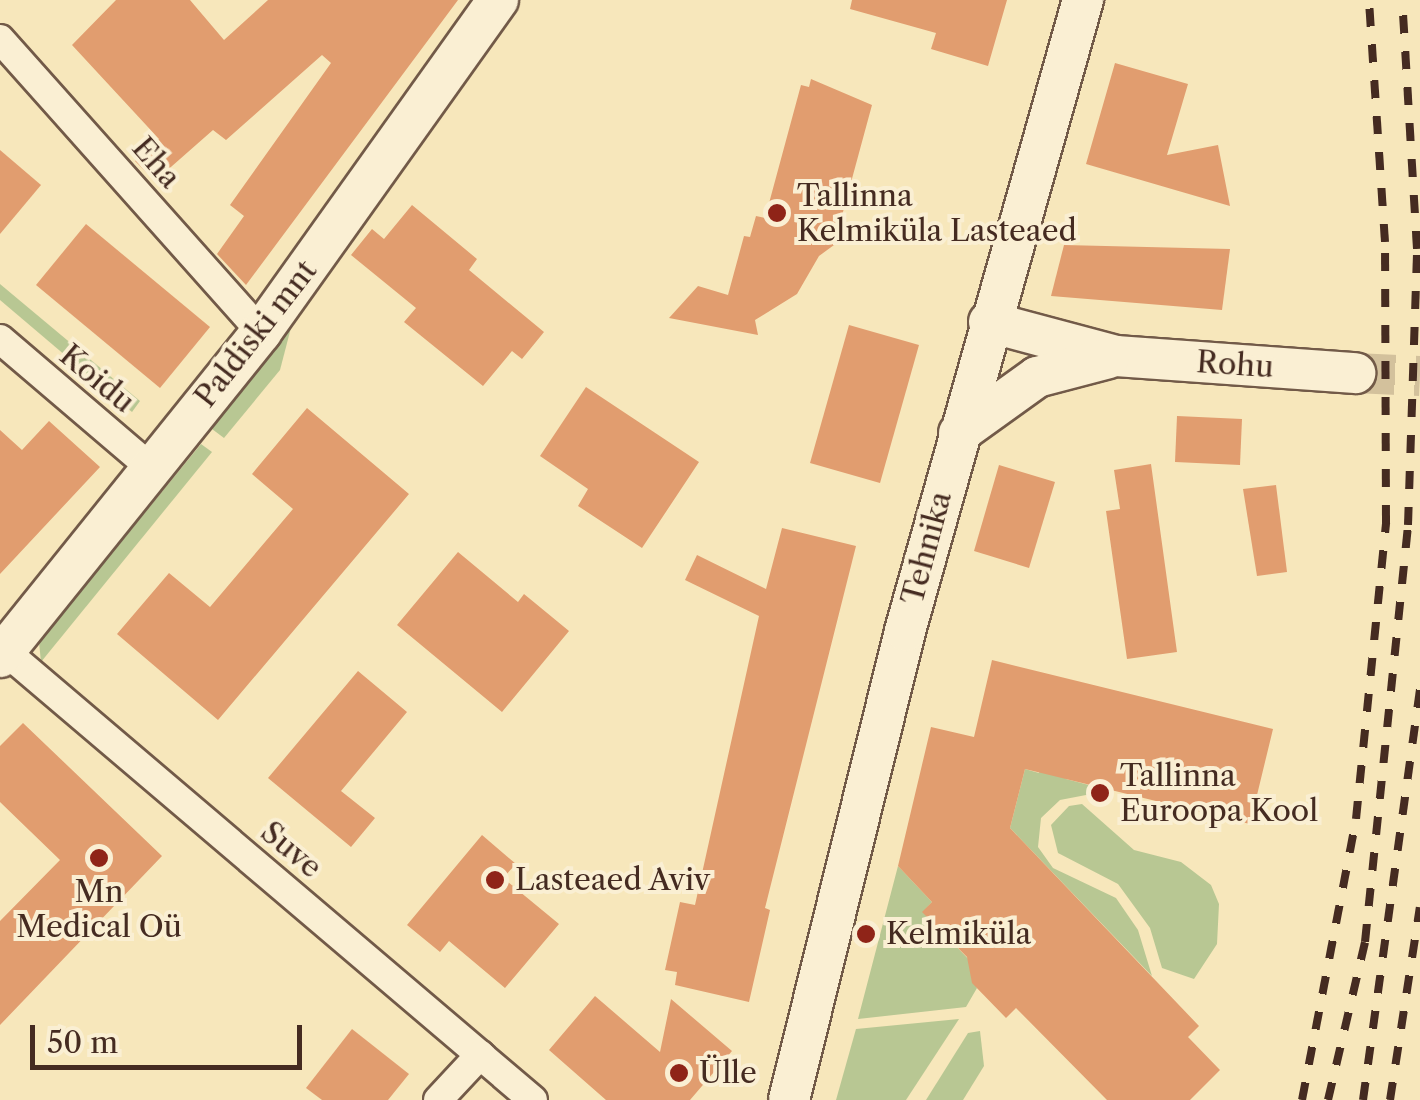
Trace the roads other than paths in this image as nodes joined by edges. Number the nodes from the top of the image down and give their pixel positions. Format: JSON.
{"nodes":[{"id":1,"x":498,"y":0,"type":"edge"},
{"id":2,"x":1083,"y":0,"type":"edge"},
{"id":3,"x":0,"y":40,"type":"edge"},
{"id":4,"x":989,"y":322,"type":"junction"},
{"id":5,"x":261,"y":332,"type":"junction"},
{"id":6,"x":0,"y":339,"type":"edge"},
{"id":7,"x":1116,"y":356,"type":"junction"},
{"id":8,"x":1355,"y":373,"type":"tunnel mouth"},
{"id":9,"x":959,"y":433,"type":"junction"},
{"id":10,"x":152,"y":469,"type":"junction"},
{"id":11,"x":3,"y":654,"type":"edge"},
{"id":12,"x":480,"y":1055,"type":"junction"},
{"id":13,"x":438,"y":1100,"type":"edge"},
{"id":14,"x":533,"y":1100,"type":"edge"},
{"id":15,"x":789,"y":1100,"type":"edge"}],
"edges":[{"from":1,"to":5,"type":"street","name":"Paldiski mnt"},
{"from":2,"to":4,"type":"street","name":"Tehnika"},
{"from":3,"to":5,"type":"street","name":"Eha"},
{"from":4,"to":7,"type":"street","name":"Rohu"},
{"from":4,"to":9,"type":"street","name":"Tehnika"},
{"from":5,"to":10,"type":"street","name":"Paldiski mnt"},
{"from":6,"to":10,"type":"street","name":"Koidu"},
{"from":7,"to":8,"type":"street","name":"Rohu"},
{"from":7,"to":9,"type":"street","name":"Rohu"},
{"from":9,"to":15,"type":"street","name":"Tehnika"},
{"from":10,"to":11,"type":"street","name":"Paldiski mnt"},
{"from":11,"to":12,"type":"street","name":"Suve"},
{"from":12,"to":13,"type":"street"},
{"from":12,"to":14,"type":"street","name":"Suve"}]}
